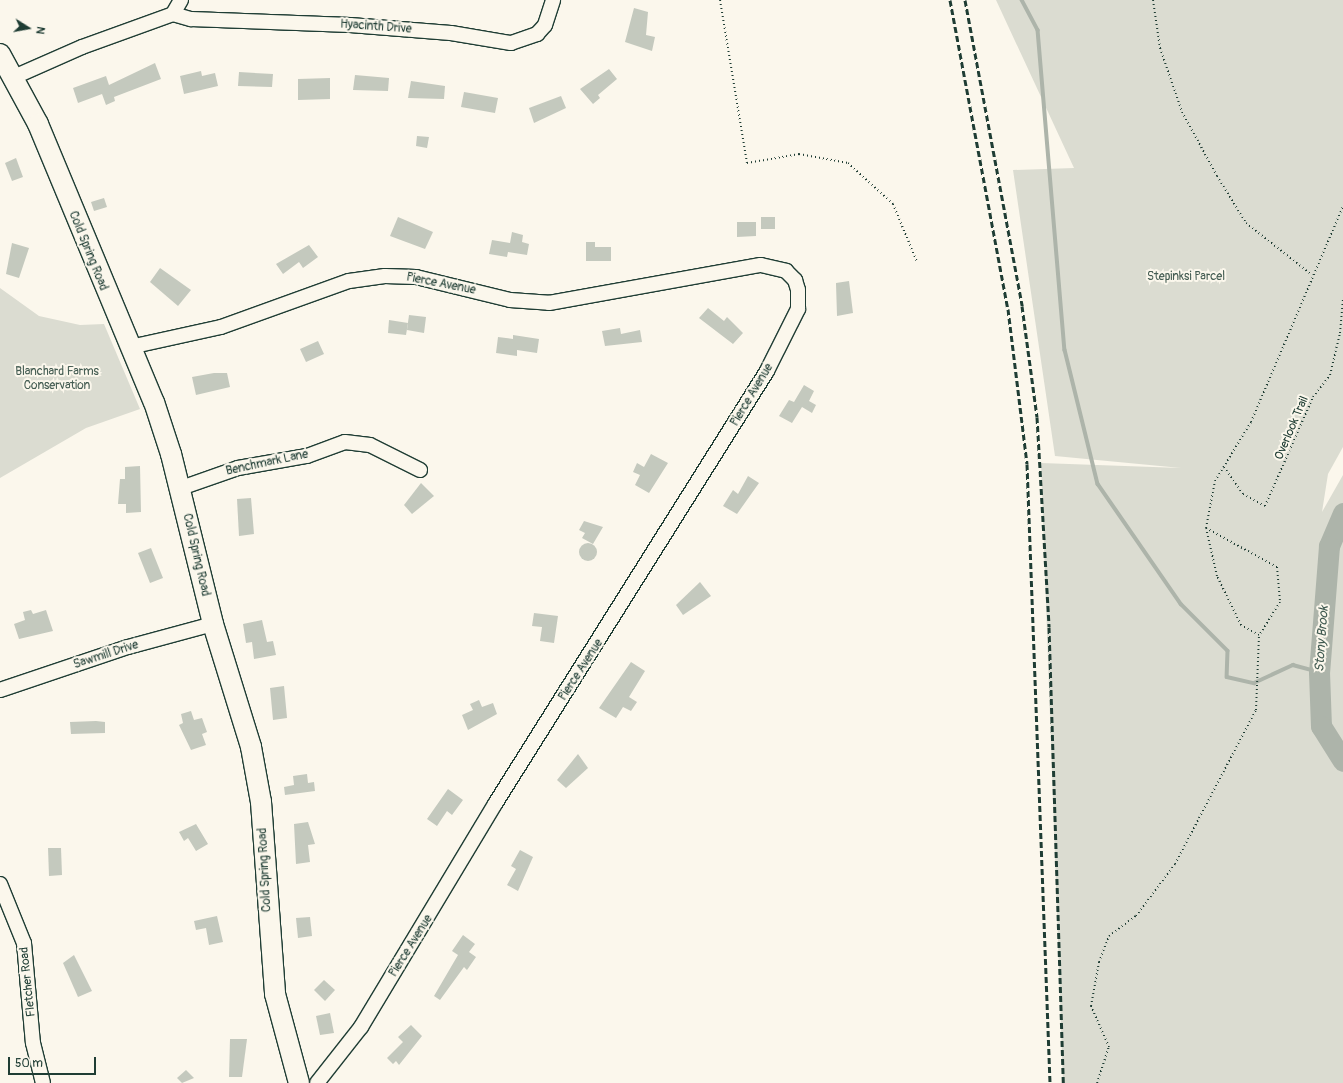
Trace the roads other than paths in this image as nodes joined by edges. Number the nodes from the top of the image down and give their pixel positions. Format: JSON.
{"nodes":[{"id":1,"x":181,"y":0,"type":"edge"},
{"id":2,"x":553,"y":0,"type":"edge"},
{"id":3,"x":173,"y":14,"type":"junction"},
{"id":4,"x":0,"y":54,"type":"edge"},
{"id":5,"x":14,"y":77,"type":"junction"},
{"id":6,"x":130,"y":347,"type":"junction"},
{"id":7,"x":420,"y":470,"type":"dead end"},
{"id":8,"x":181,"y":488,"type":"junction"},
{"id":9,"x":212,"y":624,"type":"junction"},
{"id":10,"x":0,"y":690,"type":"edge"},
{"id":11,"x":0,"y":884,"type":"edge"},
{"id":12,"x":43,"y":1083,"type":"edge"},
{"id":13,"x":299,"y":1083,"type":"edge"},
{"id":14,"x":317,"y":1083,"type":"edge"}],
"edges":[{"from":1,"to":3,"type":"street"},
{"from":2,"to":3,"type":"street","name":"Hyacinth Drive"},
{"from":3,"to":5,"type":"street"},
{"from":4,"to":5,"type":"street","name":"Cold Spring Road"},
{"from":5,"to":6,"type":"street","name":"Cold Spring Road"},
{"from":6,"to":8,"type":"street","name":"Cold Spring Road"},
{"from":6,"to":14,"type":"street","name":"Pierce Avenue"},
{"from":7,"to":8,"type":"street","name":"Benchmark Lane"},
{"from":8,"to":9,"type":"street","name":"Cold Spring Road"},
{"from":9,"to":10,"type":"street","name":"Sawmill Drive"},
{"from":9,"to":13,"type":"street","name":"Cold Spring Road"},
{"from":11,"to":12,"type":"street","name":"Fletcher Road"}]}
